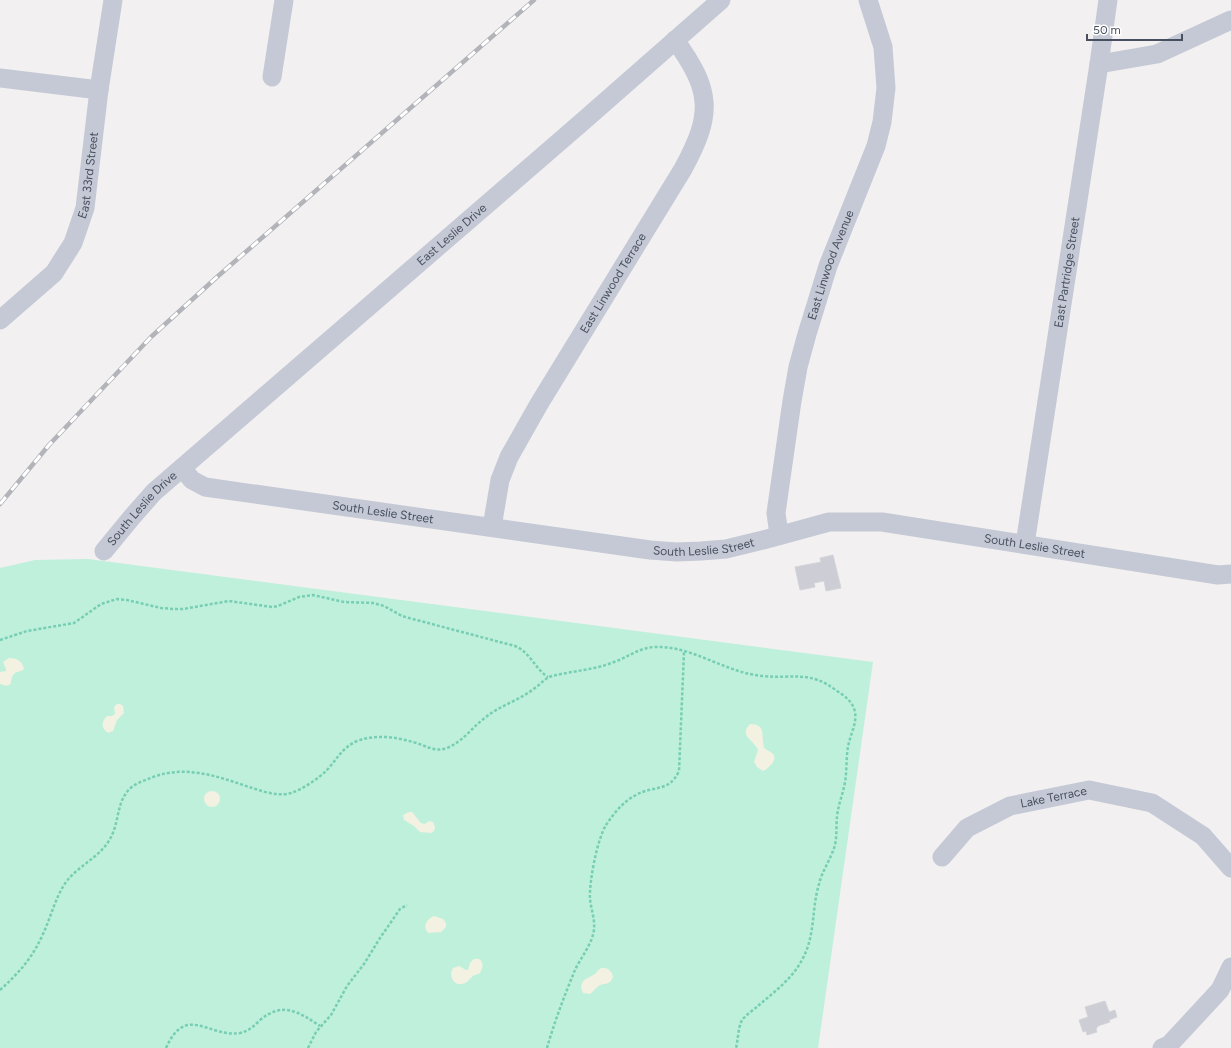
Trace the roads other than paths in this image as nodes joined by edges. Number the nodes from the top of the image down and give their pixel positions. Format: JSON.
{"nodes":[{"id":1,"x":113,"y":0,"type":"edge"},
{"id":2,"x":284,"y":0,"type":"edge"},
{"id":3,"x":721,"y":0,"type":"edge"},
{"id":4,"x":868,"y":0,"type":"edge"},
{"id":5,"x":1108,"y":0,"type":"edge"},
{"id":6,"x":1231,"y":20,"type":"edge"},
{"id":7,"x":675,"y":40,"type":"junction"},
{"id":8,"x":1099,"y":64,"type":"junction"},
{"id":9,"x":272,"y":77,"type":"dead end"},
{"id":10,"x":0,"y":78,"type":"edge"},
{"id":11,"x":99,"y":90,"type":"junction"},
{"id":12,"x":0,"y":320,"type":"edge"},
{"id":13,"x":182,"y":468,"type":"junction"},
{"id":14,"x":492,"y":528,"type":"junction"},
{"id":15,"x":779,"y":535,"type":"junction"},
{"id":16,"x":1025,"y":544,"type":"junction"},
{"id":17,"x":104,"y":551,"type":"dead end"},
{"id":18,"x":1231,"y":574,"type":"edge"},
{"id":19,"x":942,"y":857,"type":"dead end"},
{"id":20,"x":1231,"y":868,"type":"edge"},
{"id":21,"x":1231,"y":967,"type":"edge"},
{"id":22,"x":1162,"y":1048,"type":"edge"}],
"edges":[{"from":1,"to":11,"type":"street","name":"East 33rd Street"},
{"from":2,"to":9,"type":"street"},
{"from":3,"to":7,"type":"street","name":"East Leslie Drive"},
{"from":4,"to":15,"type":"street","name":"East Linwood Avenue"},
{"from":5,"to":8,"type":"street","name":"East Partridge Street"},
{"from":6,"to":8,"type":"street"},
{"from":7,"to":13,"type":"street","name":"East Leslie Drive"},
{"from":7,"to":14,"type":"street","name":"East Linwood Terrace"},
{"from":8,"to":16,"type":"street","name":"East Partridge Street"},
{"from":10,"to":11,"type":"street"},
{"from":11,"to":12,"type":"street","name":"East 33rd Street"},
{"from":13,"to":14,"type":"street","name":"South Leslie Street"},
{"from":13,"to":17,"type":"street","name":"South Leslie Drive"},
{"from":14,"to":15,"type":"street","name":"South Leslie Street"},
{"from":15,"to":16,"type":"street","name":"South Leslie Street"},
{"from":16,"to":18,"type":"street","name":"South Leslie Street"},
{"from":19,"to":20,"type":"street","name":"Lake Terrace"},
{"from":21,"to":22,"type":"street"}]}
